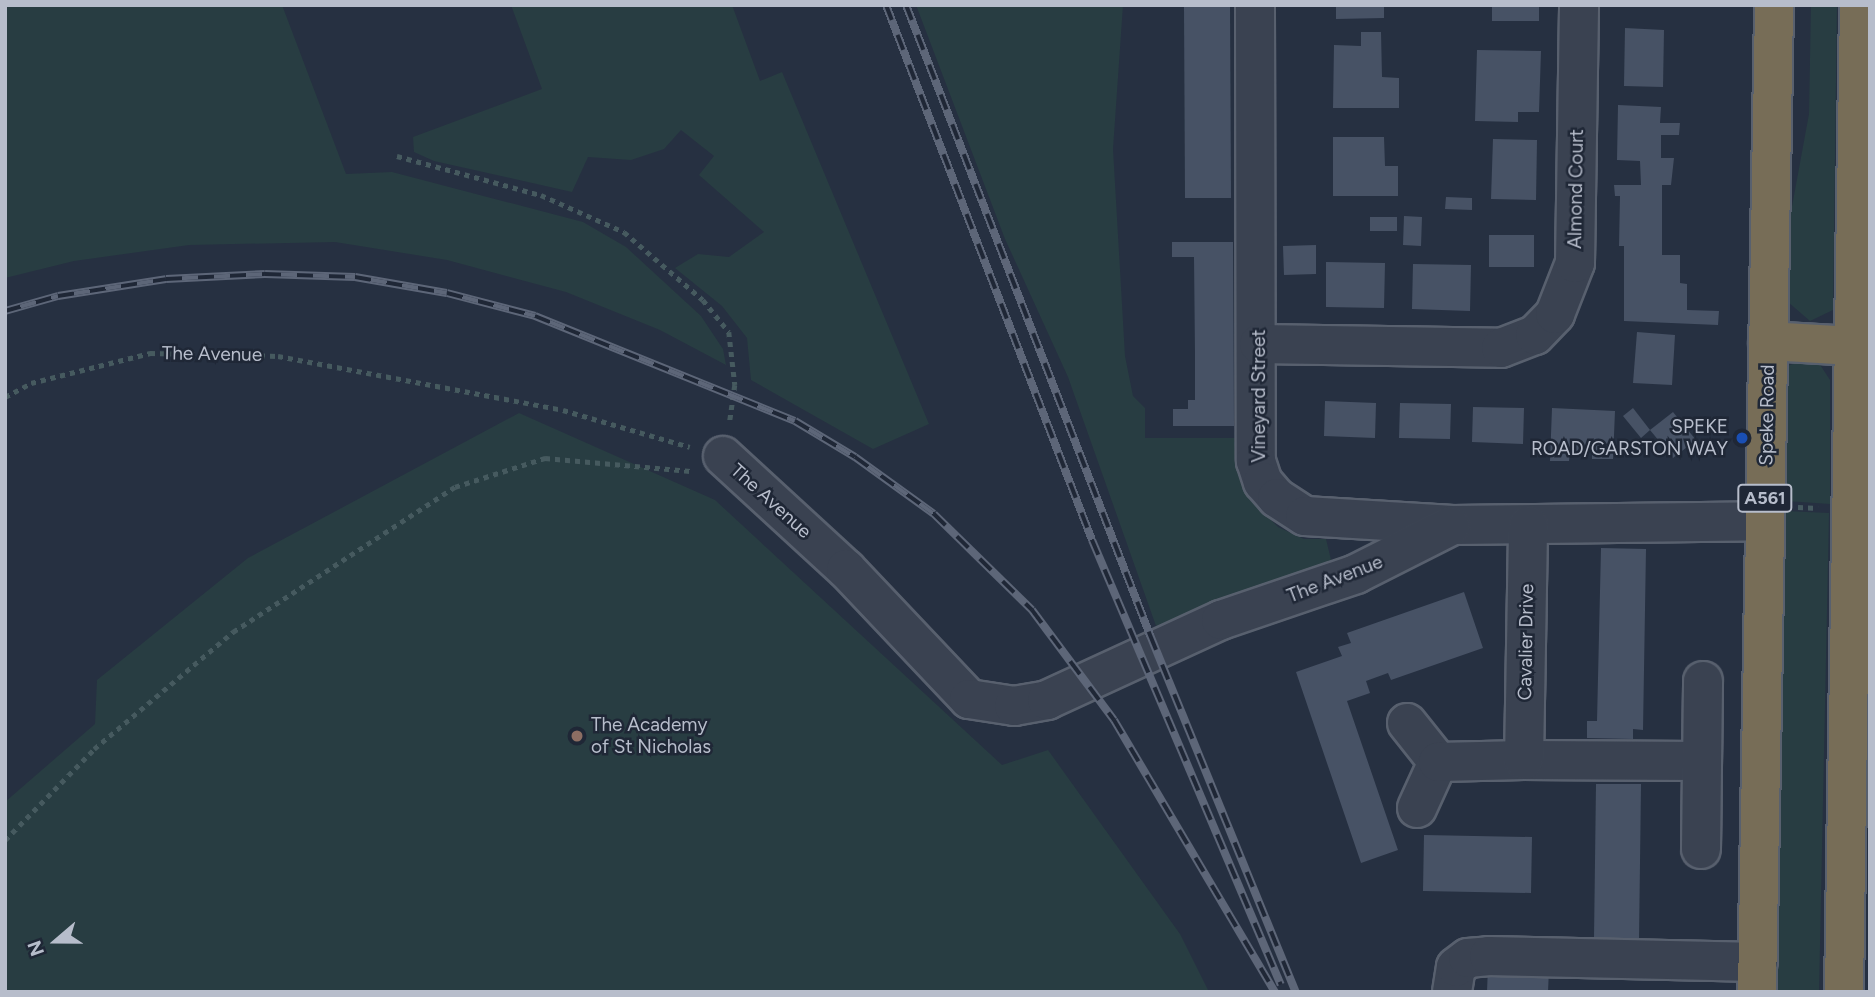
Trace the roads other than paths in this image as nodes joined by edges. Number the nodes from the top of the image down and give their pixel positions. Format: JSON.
{"nodes":[{"id":1,"x":1255,"y":5,"type":"edge"},
{"id":2,"x":1579,"y":5,"type":"edge"},
{"id":3,"x":1774,"y":5,"type":"edge"},
{"id":4,"x":1859,"y":5,"type":"edge"},
{"id":5,"x":1768,"y":341,"type":"junction"},
{"id":6,"x":1259,"y":344,"type":"junction"},
{"id":7,"x":1851,"y":346,"type":"junction"},
{"id":8,"x":734,"y":466,"type":"road end"},
{"id":9,"x":1775,"y":514,"type":"junction"},
{"id":10,"x":1453,"y":525,"type":"junction"},
{"id":11,"x":1528,"y":525,"type":"junction"},
{"id":12,"x":1703,"y":681,"type":"dead end"},
{"id":13,"x":1407,"y":723,"type":"dead end"},
{"id":14,"x":1524,"y":760,"type":"junction"},
{"id":15,"x":1699,"y":761,"type":"junction"},
{"id":16,"x":1437,"y":762,"type":"junction"},
{"id":17,"x":1417,"y":807,"type":"dead end"},
{"id":18,"x":1701,"y":849,"type":"dead end"},
{"id":19,"x":1664,"y":975,"type":"edge"},
{"id":20,"x":1757,"y":977,"type":"edge"},
{"id":21,"x":1452,"y":992,"type":"edge"},
{"id":22,"x":1844,"y":992,"type":"edge"}],
"edges":[{"from":1,"to":6,"type":"street","name":"Vineyard Street"},
{"from":2,"to":6,"type":"street","name":"Almond Court"},
{"from":3,"to":5,"type":"highway","name":"Speke Road","number":"A561"},
{"from":4,"to":7,"type":"highway"},
{"from":5,"to":7,"type":"highway"},
{"from":5,"to":9,"type":"highway","name":"Speke Road","number":"A561"},
{"from":6,"to":10,"type":"street","name":"Vineyard Street"},
{"from":7,"to":22,"type":"highway"},
{"from":8,"to":10,"type":"street","name":"The Avenue"},
{"from":9,"to":11,"type":"street","name":"Vineyard Street"},
{"from":9,"to":20,"type":"highway","name":"Speke Road","number":"A561"},
{"from":10,"to":11,"type":"street","name":"Vineyard Street"},
{"from":11,"to":14,"type":"street","name":"Cavalier Drive"},
{"from":12,"to":15,"type":"street"},
{"from":13,"to":16,"type":"street"},
{"from":14,"to":15,"type":"street"},
{"from":14,"to":16,"type":"street"},
{"from":15,"to":18,"type":"street"},
{"from":16,"to":17,"type":"street"},
{"from":19,"to":20,"type":"street"},
{"from":19,"to":21,"type":"street"}]}
